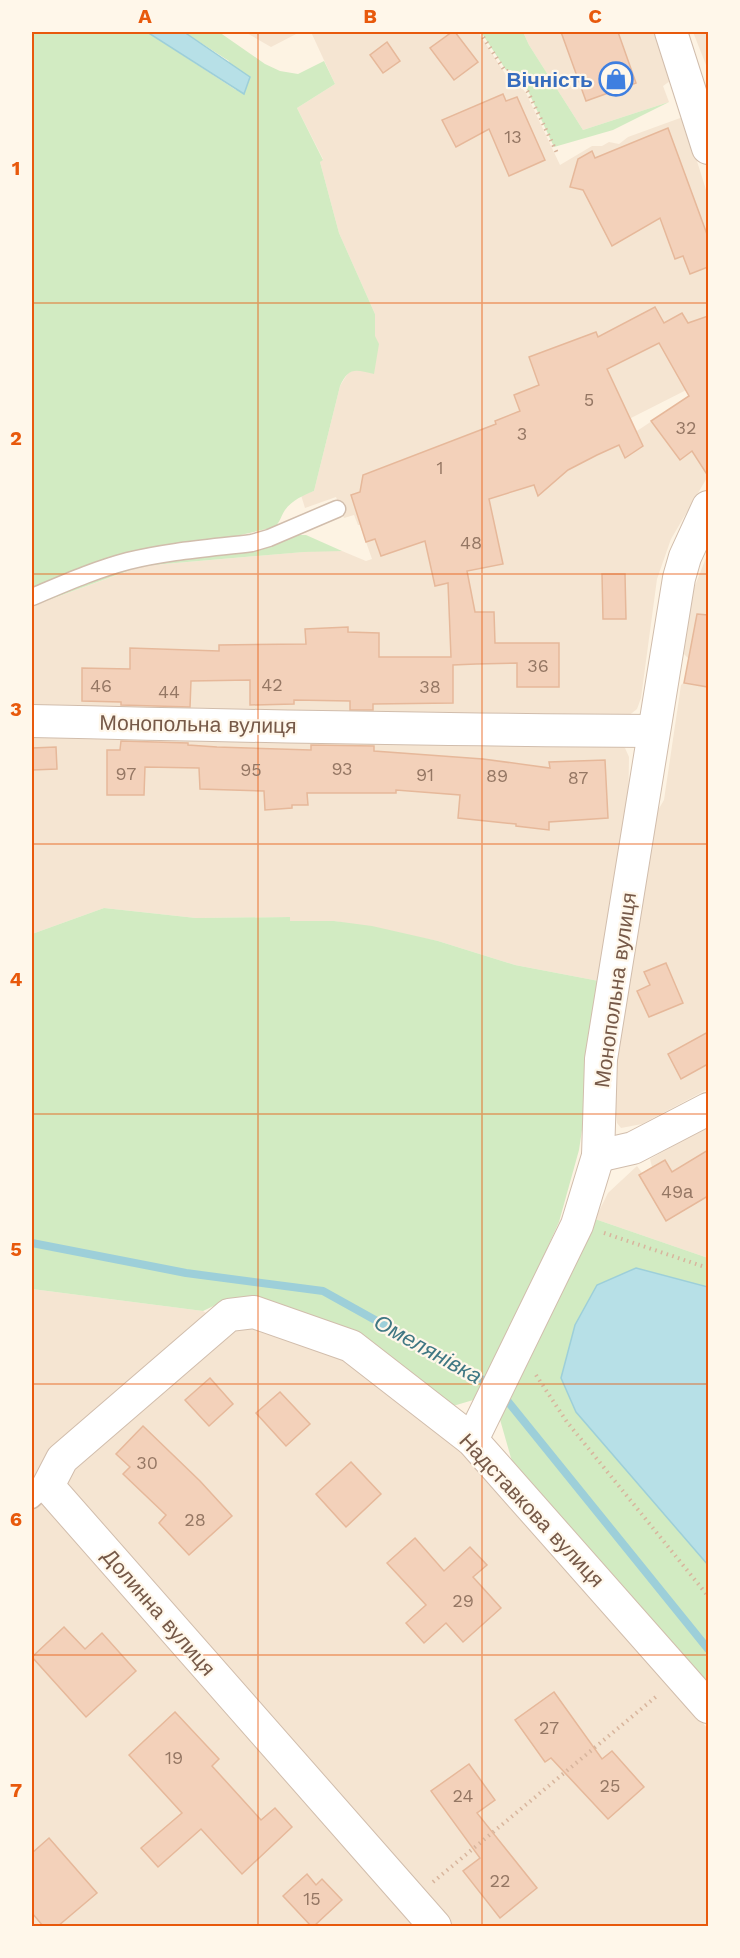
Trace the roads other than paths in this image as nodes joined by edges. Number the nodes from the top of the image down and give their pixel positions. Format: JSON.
{"nodes":[{"id":1,"x":671,"y":32,"type":"edge"},
{"id":2,"x":708,"y":148,"type":"edge"},
{"id":3,"x":708,"y":507,"type":"edge"},
{"id":4,"x":337,"y":509,"type":"dead end"},
{"id":5,"x":32,"y":597,"type":"edge"},
{"id":6,"x":32,"y":721,"type":"edge"},
{"id":7,"x":653,"y":731,"type":"junction"},
{"id":8,"x":708,"y":1109,"type":"edge"},
{"id":9,"x":598,"y":1156,"type":"junction"},
{"id":10,"x":228,"y":1315,"type":"joint"},
{"id":11,"x":472,"y":1440,"type":"junction"},
{"id":12,"x":40,"y":1493,"type":"edge"},
{"id":13,"x":708,"y":1707,"type":"edge"},
{"id":14,"x":435,"y":1926,"type":"edge"}],
"edges":[{"from":1,"to":2,"type":"street"},
{"from":3,"to":7,"type":"street","name":"Монопольна вулиця"},
{"from":4,"to":5,"type":"lane"},
{"from":6,"to":7,"type":"street","name":"Монопольна вулиця"},
{"from":7,"to":9,"type":"street","name":"Монопольна вулиця"},
{"from":8,"to":9,"type":"street"},
{"from":9,"to":11,"type":"street","name":"Монопольна вулиця"},
{"from":10,"to":11,"type":"street","name":"Надставкова вулиця"},
{"from":10,"to":12,"type":"street","name":"Долинна вулиця"},
{"from":11,"to":13,"type":"street","name":"Надставкова вулиця"},
{"from":12,"to":14,"type":"street","name":"Долинна вулиця"}]}
